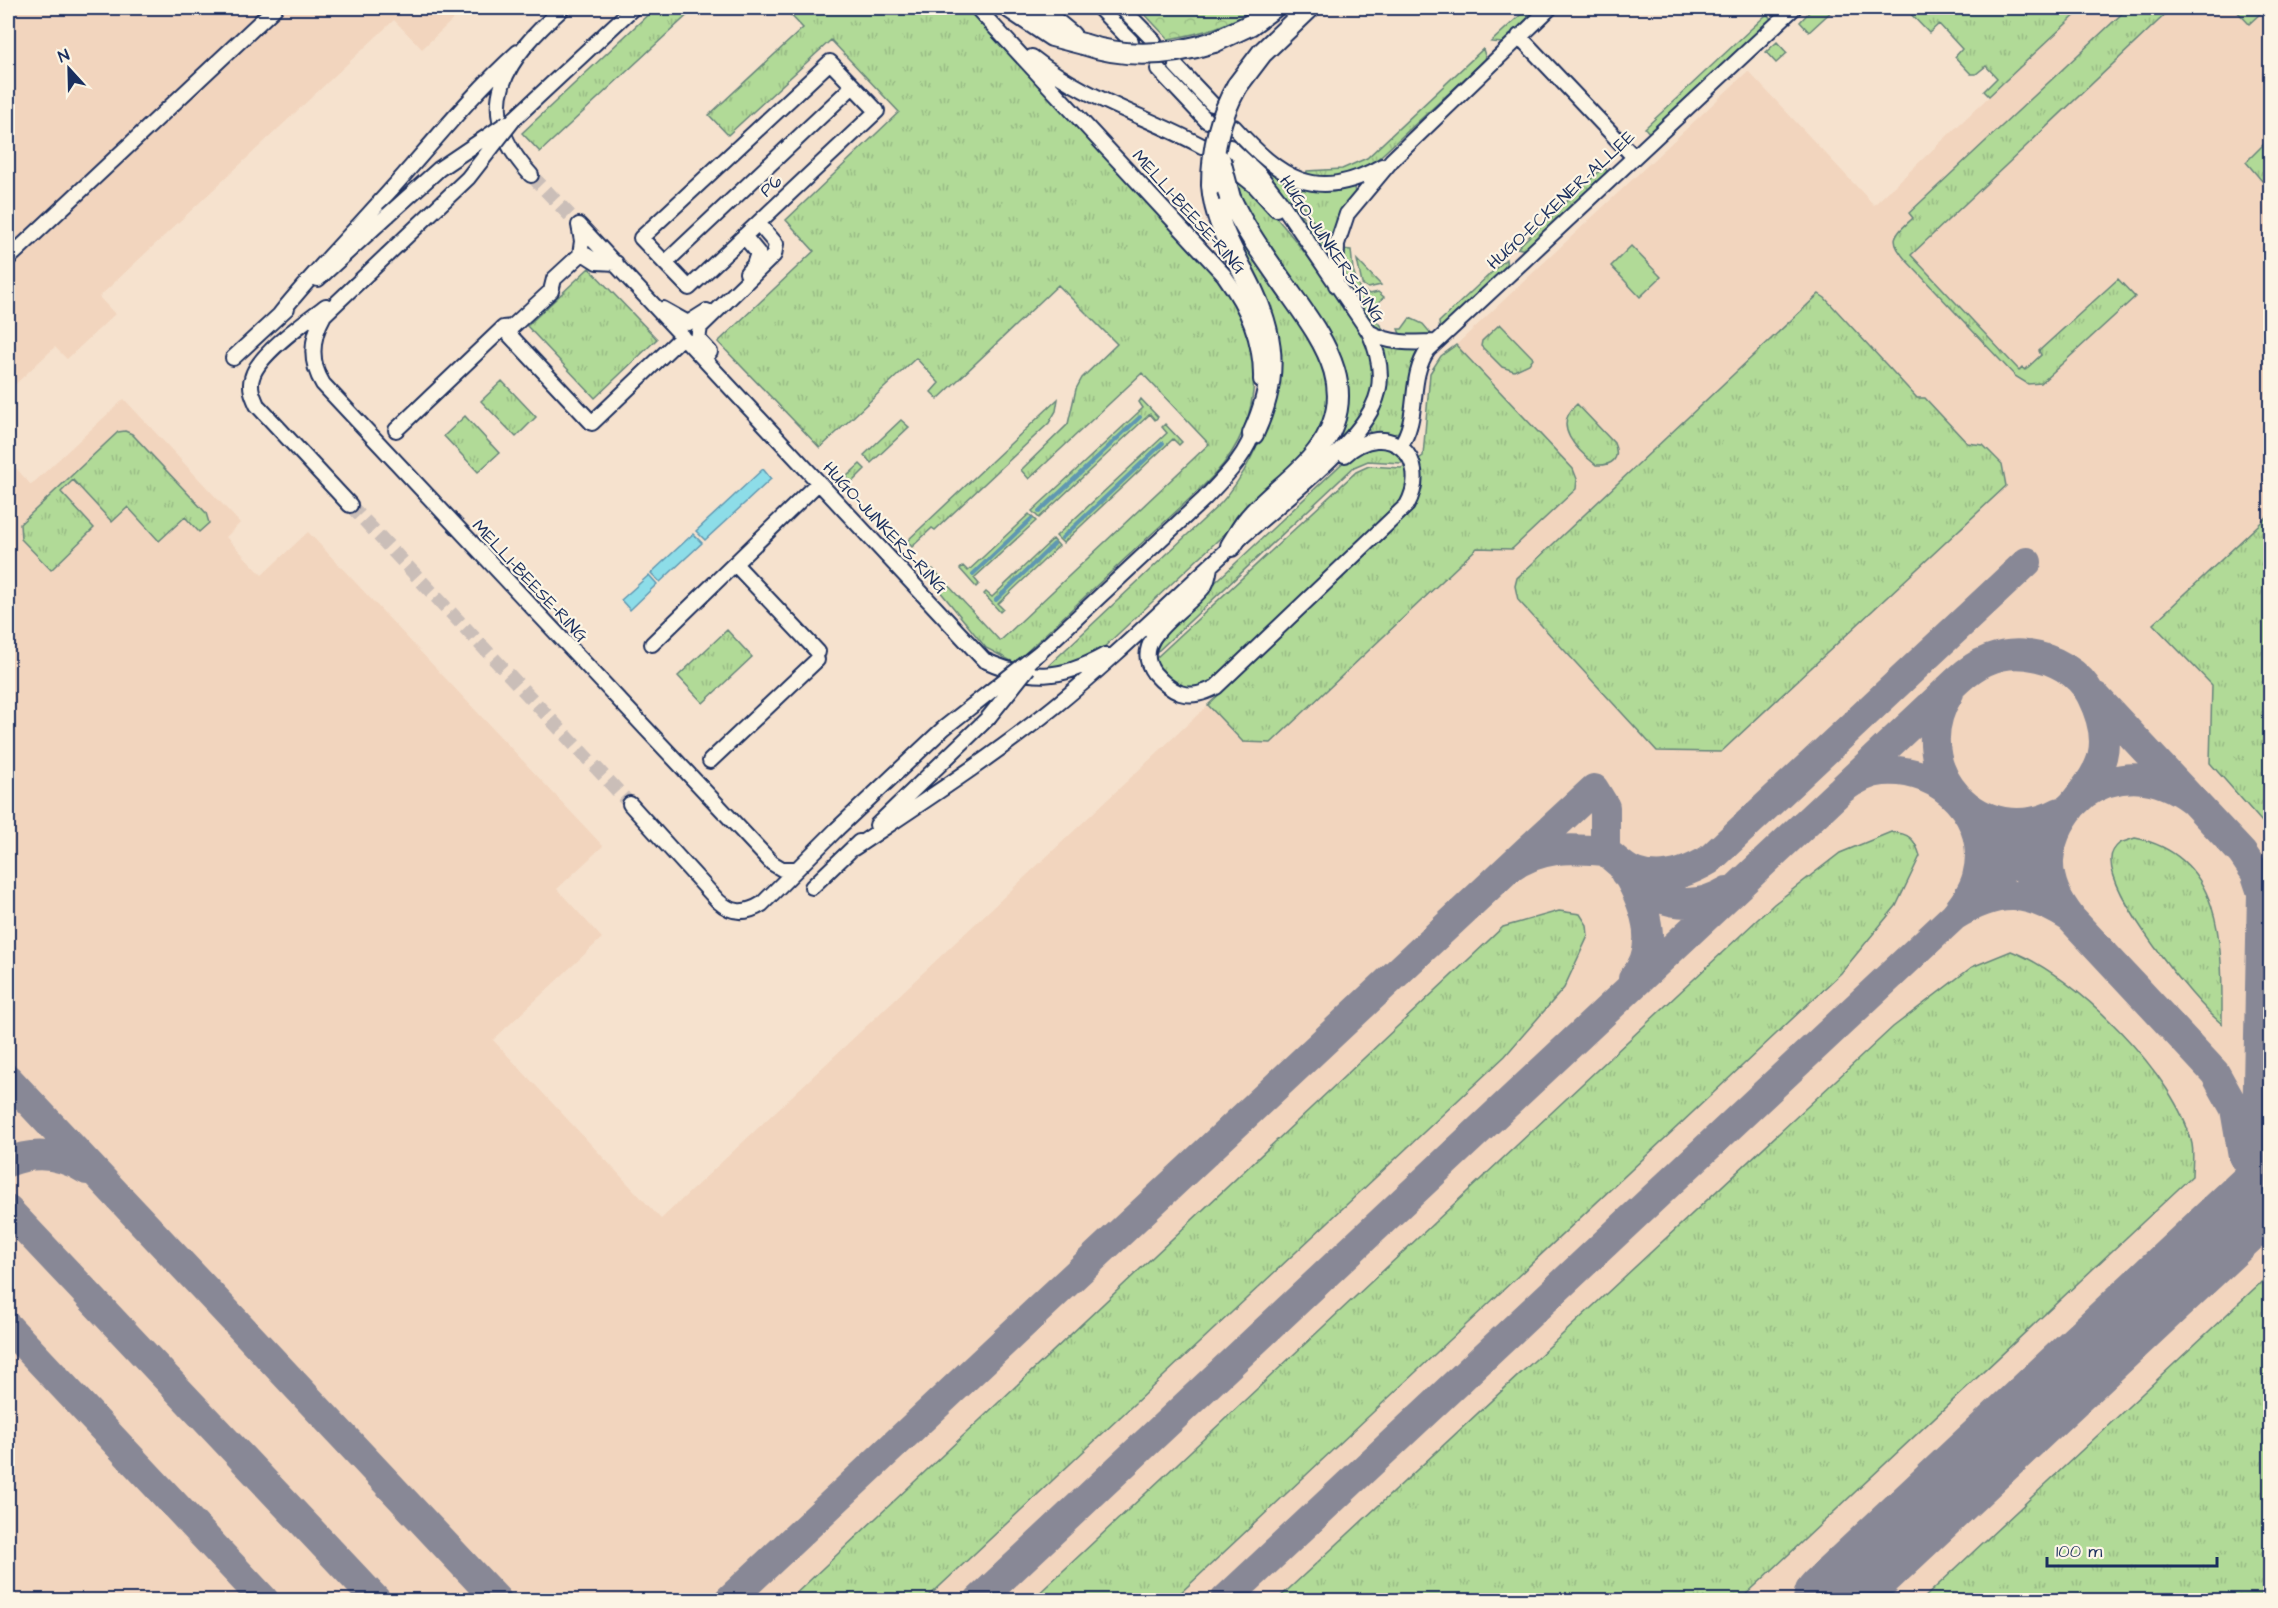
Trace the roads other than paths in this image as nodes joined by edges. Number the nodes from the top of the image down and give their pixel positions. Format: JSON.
{"nodes":[{"id":1,"x":275,"y":8,"type":"edge"},
{"id":2,"x":563,"y":8,"type":"edge"},
{"id":3,"x":633,"y":8,"type":"edge"},
{"id":4,"x":977,"y":8,"type":"edge"},
{"id":5,"x":1010,"y":8,"type":"edge"},
{"id":6,"x":1037,"y":8,"type":"edge"},
{"id":7,"x":1099,"y":8,"type":"edge"},
{"id":8,"x":1122,"y":8,"type":"edge"},
{"id":9,"x":1273,"y":8,"type":"edge"},
{"id":10,"x":1309,"y":8,"type":"edge"},
{"id":11,"x":1550,"y":8,"type":"edge"},
{"id":12,"x":1794,"y":8,"type":"edge"},
{"id":13,"x":998,"y":30,"type":"junction"},
{"id":14,"x":1519,"y":36,"type":"junction"},
{"id":15,"x":1131,"y":41,"type":"dead end"},
{"id":16,"x":1154,"y":41,"type":"dead end"},
{"id":17,"x":1083,"y":44,"type":"junction"},
{"id":18,"x":518,"y":52,"type":"junction"},
{"id":19,"x":1176,"y":66,"type":"dead end"},
{"id":20,"x":1158,"y":69,"type":"dead end"},
{"id":21,"x":853,"y":86,"type":"junction"},
{"id":22,"x":1212,"y":104,"type":"dead end"},
{"id":23,"x":514,"y":119,"type":"junction"},
{"id":24,"x":1218,"y":136,"type":"junction"},
{"id":25,"x":1634,"y":157,"type":"junction"},
{"id":26,"x":1392,"y":160,"type":"junction"},
{"id":27,"x":1230,"y":166,"type":"dead end"},
{"id":28,"x":531,"y":174,"type":"tunnel mouth"},
{"id":29,"x":758,"y":224,"type":"junction"},
{"id":30,"x":744,"y":236,"type":"junction"},
{"id":31,"x":580,"y":255,"type":"junction"},
{"id":32,"x":8,"y":259,"type":"edge"},
{"id":33,"x":616,"y":263,"type":"junction"},
{"id":34,"x":665,"y":263,"type":"junction"},
{"id":35,"x":1323,"y":266,"type":"junction"},
{"id":36,"x":1336,"y":285,"type":"junction"},
{"id":37,"x":653,"y":303,"type":"junction"},
{"id":38,"x":326,"y":310,"type":"junction"},
{"id":39,"x":280,"y":314,"type":"junction"},
{"id":40,"x":503,"y":328,"type":"junction"},
{"id":41,"x":1369,"y":332,"type":"junction"},
{"id":42,"x":683,"y":336,"type":"junction"},
{"id":43,"x":1435,"y":342,"type":"junction"},
{"id":44,"x":233,"y":358,"type":"dead end"},
{"id":45,"x":723,"y":379,"type":"junction"},
{"id":46,"x":396,"y":430,"type":"dead end"},
{"id":47,"x":1253,"y":434,"type":"junction"},
{"id":48,"x":1400,"y":446,"type":"junction"},
{"id":49,"x":818,"y":483,"type":"junction"},
{"id":50,"x":350,"y":505,"type":"tunnel mouth"},
{"id":51,"x":1231,"y":546,"type":"junction"},
{"id":52,"x":735,"y":564,"type":"junction"},
{"id":53,"x":1211,"y":565,"type":"junction"},
{"id":54,"x":652,"y":644,"type":"dead end"},
{"id":55,"x":1040,"y":653,"type":"junction"},
{"id":56,"x":710,"y":761,"type":"dead end"},
{"id":57,"x":630,"y":804,"type":"tunnel mouth"},
{"id":58,"x":854,"y":848,"type":"junction"},
{"id":59,"x":794,"y":869,"type":"junction"},
{"id":60,"x":812,"y":887,"type":"dead end"}],
"edges":[{"from":1,"to":32,"type":"street"},
{"from":2,"to":18,"type":"street"},
{"from":3,"to":23,"type":"street"},
{"from":4,"to":13,"type":"street","name":"MELLI-BEESE-RING"},
{"from":5,"to":17,"type":"highway"},
{"from":6,"to":17,"type":"highway"},
{"from":7,"to":15,"type":"street"},
{"from":8,"to":16,"type":"street"},
{"from":9,"to":17,"type":"highway","bridge":true},
{"from":10,"to":24,"type":"highway","bridge":true},
{"from":11,"to":14,"type":"street"},
{"from":12,"to":25,"type":"street","name":"HUGO-ECKENER-ALLEE"},
{"from":13,"to":24,"type":"street"},
{"from":13,"to":47,"type":"street","name":"MELLI-BEESE-RING"},
{"from":14,"to":25,"type":"street"},
{"from":14,"to":26,"type":"street"},
{"from":18,"to":28,"type":"street"},
{"from":18,"to":39,"type":"street"},
{"from":19,"to":22,"type":"street"},
{"from":20,"to":24,"type":"street","name":"HUGO-JUNKERS-RING"},
{"from":21,"to":29,"type":"street","name":"P6"},
{"from":21,"to":34,"type":"street","name":"P6"},
{"from":21,"to":34,"type":"street","name":"P6"},
{"from":23,"to":38,"type":"street","bridge":true},
{"from":23,"to":39,"type":"street","bridge":true},
{"from":24,"to":26,"type":"street"},
{"from":24,"to":35,"type":"street","name":"HUGO-JUNKERS-RING"},
{"from":24,"to":47,"type":"highway","bridge":true},
{"from":24,"to":51,"type":"highway","bridge":true},
{"from":25,"to":43,"type":"street","name":"HUGO-ECKENER-ALLEE"},
{"from":26,"to":36,"type":"street"},
{"from":27,"to":35,"type":"street"},
{"from":29,"to":30,"type":"street","name":"P6"},
{"from":29,"to":45,"type":"street"},
{"from":30,"to":34,"type":"street","name":"P6"},
{"from":30,"to":37,"type":"street"},
{"from":31,"to":33,"type":"street"},
{"from":31,"to":33,"type":"street","name":"HUGO-JUNKERS-RING"},
{"from":31,"to":40,"type":"street"},
{"from":33,"to":37,"type":"street","name":"HUGO-JUNKERS-RING"},
{"from":35,"to":36,"type":"street","name":"HUGO-JUNKERS-RING"},
{"from":36,"to":41,"type":"street","name":"HUGO-JUNKERS-RING"},
{"from":37,"to":42,"type":"street","name":"HUGO-JUNKERS-RING"},
{"from":38,"to":50,"type":"street"},
{"from":38,"to":59,"type":"street","name":"MELLI-BEESE-RING"},
{"from":39,"to":44,"type":"street"},
{"from":40,"to":42,"type":"street"},
{"from":40,"to":46,"type":"street"},
{"from":41,"to":43,"type":"street"},
{"from":41,"to":51,"type":"street","name":"HUGO-JUNKERS-RING"},
{"from":42,"to":45,"type":"street","name":"HUGO-JUNKERS-RING"},
{"from":43,"to":48,"type":"street","name":"HUGO-ECKENER-ALLEE"},
{"from":45,"to":49,"type":"street","name":"HUGO-JUNKERS-RING"},
{"from":47,"to":55,"type":"street","name":"MELLI-BEESE-RING"},
{"from":48,"to":51,"type":"street"},
{"from":48,"to":53,"type":"street","name":"HUGO-JUNKERS-RING"},
{"from":49,"to":52,"type":"street"},
{"from":49,"to":53,"type":"street","name":"HUGO-JUNKERS-RING"},
{"from":51,"to":53,"type":"street","name":"HUGO-JUNKERS-RING"},
{"from":52,"to":54,"type":"street"},
{"from":52,"to":56,"type":"street"},
{"from":53,"to":58,"type":"street","name":"HUGO-JUNKERS-RING"},
{"from":55,"to":58,"type":"street","name":"MELLI-BEESE-RING","bridge":true},
{"from":55,"to":59,"type":"street","name":"MELLI-BEESE-RING","bridge":true},
{"from":57,"to":59,"type":"street","name":"MELLI-BEESE-RING"},
{"from":58,"to":60,"type":"street","name":"MELLI-BEESE-RING"}]}
